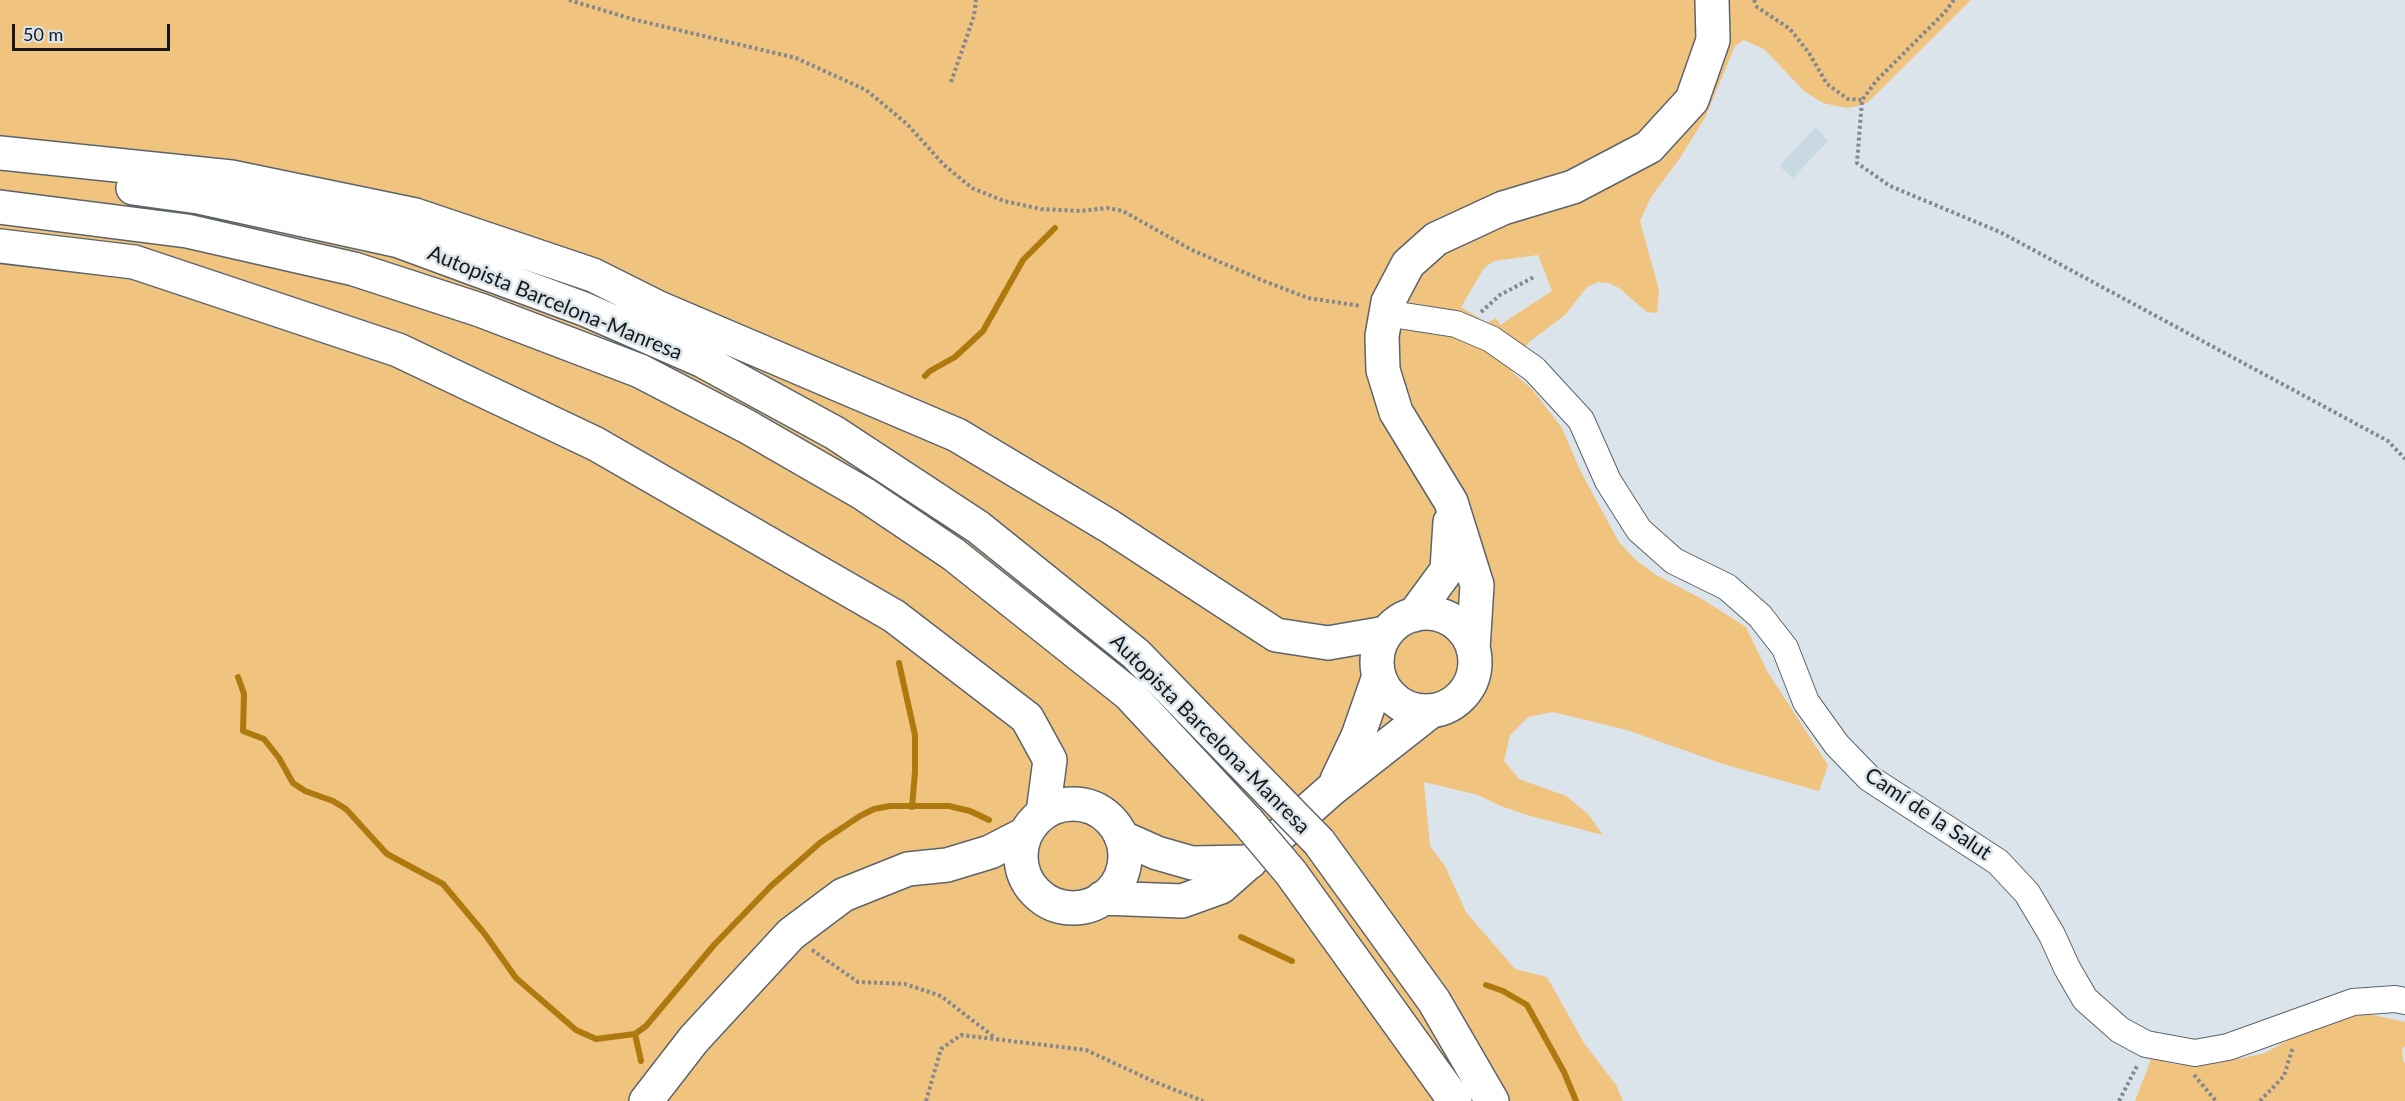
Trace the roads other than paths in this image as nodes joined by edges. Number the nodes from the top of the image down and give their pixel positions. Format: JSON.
{"nodes":[{"id":1,"x":1712,"y":0,"type":"edge"},
{"id":2,"x":0,"y":153,"type":"edge"},
{"id":3,"x":0,"y":171,"type":"edge"},
{"id":4,"x":0,"y":207,"type":"edge"},
{"id":5,"x":0,"y":246,"type":"edge"},
{"id":6,"x":1385,"y":313,"type":"junction"},
{"id":7,"x":1451,"y":502,"type":"junction"},
{"id":8,"x":1414,"y":615,"type":"junction"},
{"id":9,"x":1386,"y":633,"type":"junction"},
{"id":10,"x":1473,"y":649,"type":"junction"},
{"id":11,"x":1379,"y":676,"type":"junction"},
{"id":12,"x":1431,"y":711,"type":"junction"},
{"id":13,"x":1333,"y":788,"type":"junction"},
{"id":14,"x":1034,"y":824,"type":"junction"},
{"id":15,"x":1121,"y":837,"type":"junction"},
{"id":16,"x":1250,"y":862,"type":"junction"},
{"id":17,"x":948,"y":865,"type":"junction"},
{"id":18,"x":1031,"y":887,"type":"junction"},
{"id":19,"x":1102,"y":898,"type":"junction"},
{"id":20,"x":2405,"y":1001,"type":"edge"},
{"id":21,"x":646,"y":1101,"type":"edge"},
{"id":22,"x":1455,"y":1101,"type":"edge"},
{"id":23,"x":1492,"y":1101,"type":"edge"}],
"edges":[{"from":1,"to":6,"type":"main road"},
{"from":2,"to":9,"type":"main road"},
{"from":3,"to":23,"type":"main road","name":"Autopista Barcelona-Manresa","bridge":true},
{"from":4,"to":22,"type":"main road","name":"Autopista Barcelona-Manresa","bridge":true},
{"from":5,"to":14,"type":"main road"},
{"from":6,"to":7,"type":"main road"},
{"from":6,"to":20,"type":"street","name":"Camí de la Salut"},
{"from":7,"to":8,"type":"main road"},
{"from":7,"to":10,"type":"main road"},
{"from":8,"to":9,"type":"main road"},
{"from":8,"to":10,"type":"main road"},
{"from":9,"to":11,"type":"main road"},
{"from":10,"to":12,"type":"main road"},
{"from":11,"to":12,"type":"main road"},
{"from":11,"to":13,"type":"main road"},
{"from":12,"to":13,"type":"main road"},
{"from":13,"to":16,"type":"main road"},
{"from":14,"to":15,"type":"main road"},
{"from":14,"to":17,"type":"main road"},
{"from":14,"to":18,"type":"main road"},
{"from":15,"to":16,"type":"main road"},
{"from":15,"to":19,"type":"main road"},
{"from":16,"to":19,"type":"main road"},
{"from":17,"to":18,"type":"main road"},
{"from":17,"to":21,"type":"main road"},
{"from":18,"to":19,"type":"main road"}]}
